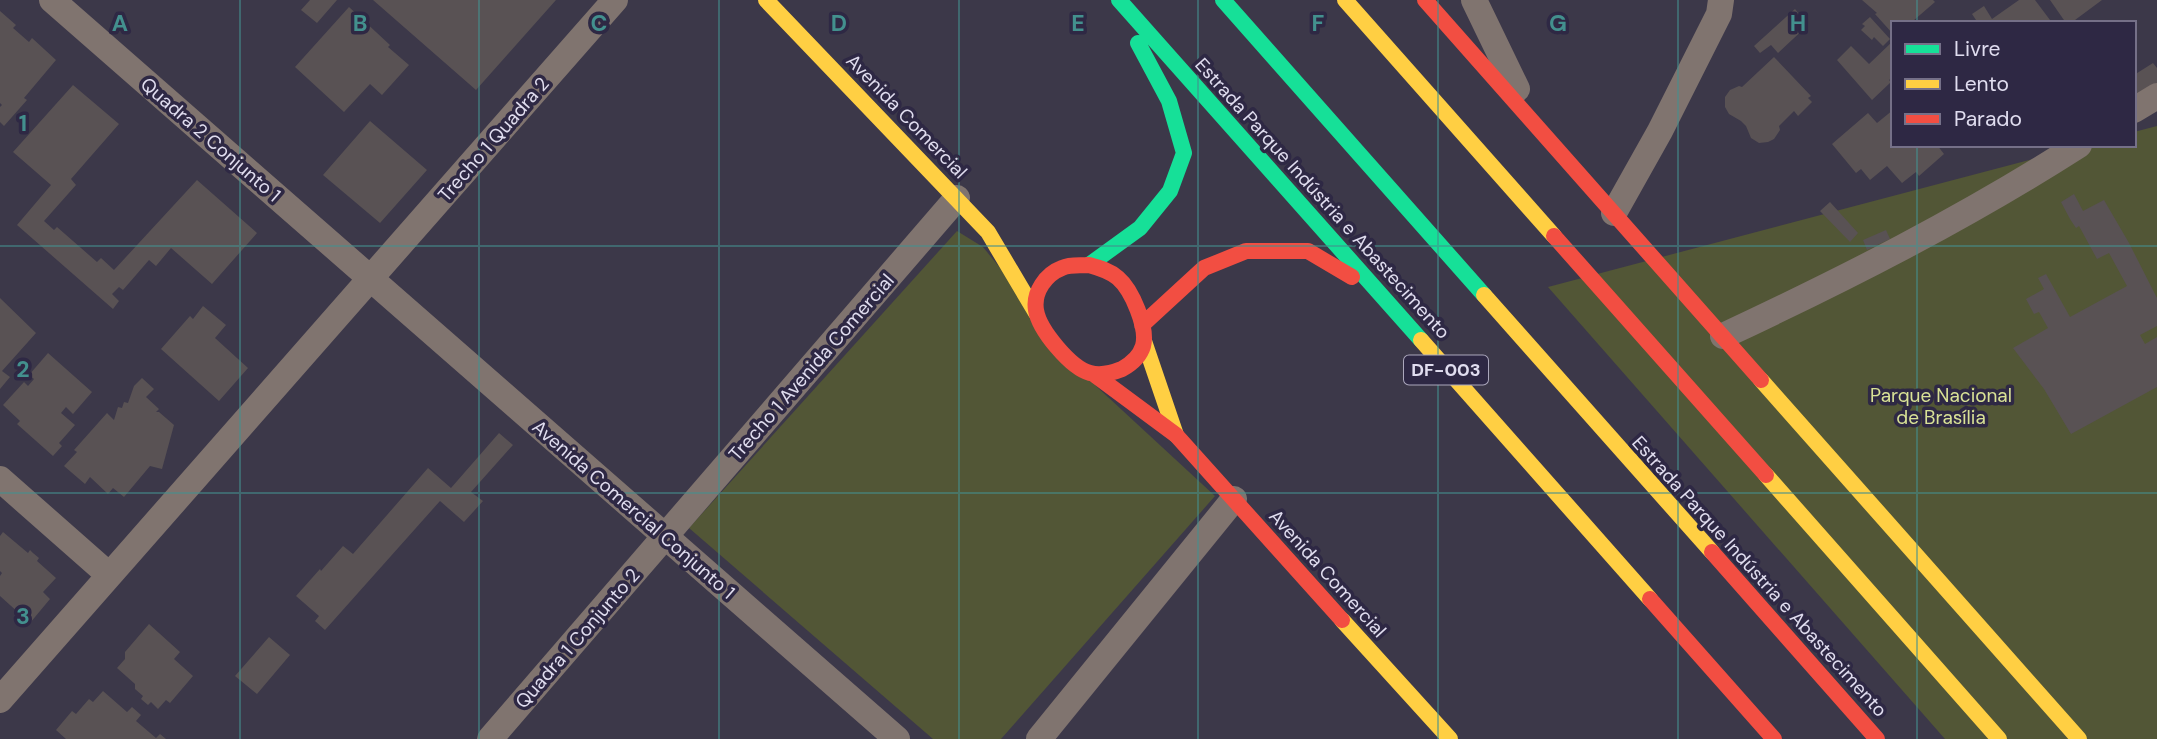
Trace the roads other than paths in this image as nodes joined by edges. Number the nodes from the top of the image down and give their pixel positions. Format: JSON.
{"nodes":[{"id":1,"x":52,"y":0,"type":"edge"},
{"id":2,"x":615,"y":0,"type":"edge"},
{"id":3,"x":766,"y":0,"type":"edge"},
{"id":4,"x":1117,"y":0,"type":"edge"},
{"id":5,"x":1223,"y":0,"type":"edge"},
{"id":6,"x":1345,"y":0,"type":"edge"},
{"id":7,"x":1425,"y":0,"type":"edge"},
{"id":8,"x":1474,"y":0,"type":"edge"},
{"id":9,"x":1720,"y":0,"type":"edge"},
{"id":10,"x":2157,"y":96,"type":"edge"},
{"id":11,"x":2136,"y":109,"type":"edge"},
{"id":12,"x":1533,"y":122,"type":"junction"},
{"id":13,"x":2076,"y":147,"type":"edge"},
{"id":14,"x":957,"y":198,"type":"junction"},
{"id":15,"x":1614,"y":213,"type":"junction"},
{"id":16,"x":988,"y":232,"type":"junction"},
{"id":17,"x":1017,"y":247,"type":"dead end"},
{"id":18,"x":1039,"y":257,"type":"dead end"},
{"id":19,"x":1088,"y":265,"type":"junction"},
{"id":20,"x":1065,"y":266,"type":"junction"},
{"id":21,"x":370,"y":278,"type":"junction"},
{"id":22,"x":1379,"y":294,"type":"junction"},
{"id":23,"x":1036,"y":313,"type":"junction"},
{"id":24,"x":1143,"y":333,"type":"junction"},
{"id":25,"x":1723,"y":336,"type":"junction"},
{"id":26,"x":1096,"y":375,"type":"junction"},
{"id":27,"x":1176,"y":435,"type":"junction"},
{"id":28,"x":0,"y":479,"type":"edge"},
{"id":29,"x":1234,"y":499,"type":"junction"},
{"id":30,"x":665,"y":537,"type":"junction"},
{"id":31,"x":109,"y":575,"type":"junction"},
{"id":32,"x":0,"y":700,"type":"edge"},
{"id":33,"x":489,"y":739,"type":"edge"},
{"id":34,"x":897,"y":739,"type":"edge"},
{"id":35,"x":1039,"y":739,"type":"edge"},
{"id":36,"x":1450,"y":739,"type":"edge"},
{"id":37,"x":1774,"y":739,"type":"edge"},
{"id":38,"x":1877,"y":739,"type":"edge"},
{"id":39,"x":1999,"y":739,"type":"edge"},
{"id":40,"x":2079,"y":739,"type":"edge"}],
"edges":[{"from":1,"to":21,"type":"street","name":"Quadra 2 Conjunto 1"},
{"from":2,"to":21,"type":"street","name":"Trecho 1 Quadra 2"},
{"from":3,"to":14,"type":"main road","name":"Avenida Comercial"},
{"from":4,"to":19,"type":"main road"},
{"from":4,"to":22,"type":"main road","name":"Estrada Parque Indústria e Abastecimento","number":"DF-003"},
{"from":5,"to":38,"type":"main road","name":"Estrada Parque Indústria e Abastecimento"},
{"from":6,"to":39,"type":"main road"},
{"from":7,"to":12,"type":"main road"},
{"from":8,"to":12,"type":"street"},
{"from":9,"to":15,"type":"street"},
{"from":10,"to":11,"type":"street"},
{"from":12,"to":15,"type":"main road"},
{"from":13,"to":25,"type":"street"},
{"from":14,"to":16,"type":"main road","name":"Avenida Comercial"},
{"from":14,"to":30,"type":"street","name":"Trecho 1 Avenida Comercial"},
{"from":15,"to":25,"type":"main road"},
{"from":16,"to":17,"type":"main road","name":"Avenida Comercial"},
{"from":16,"to":23,"type":"main road","name":"Avenida Comercial"},
{"from":18,"to":20,"type":"main road"},
{"from":19,"to":20,"type":"main road"},
{"from":19,"to":24,"type":"main road"},
{"from":20,"to":23,"type":"main road"},
{"from":21,"to":30,"type":"street","name":"Avenida Comercial Conjunto 1"},
{"from":21,"to":31,"type":"street","name":"Trecho 1 Quadra 2"},
{"from":22,"to":24,"type":"main road"},
{"from":22,"to":37,"type":"main road","name":"Estrada Parque Indústria e Abastecimento","number":"DF-003"},
{"from":23,"to":26,"type":"main road"},
{"from":24,"to":26,"type":"main road"},
{"from":24,"to":27,"type":"main road","name":"Avenida Comercial"},
{"from":25,"to":40,"type":"main road"},
{"from":26,"to":27,"type":"main road","name":"Avenida Comercial"},
{"from":27,"to":29,"type":"main road","name":"Avenida Comercial"},
{"from":28,"to":31,"type":"street"},
{"from":29,"to":35,"type":"street"},
{"from":29,"to":36,"type":"main road","name":"Avenida Comercial"},
{"from":30,"to":33,"type":"street","name":"Quadra 1 Conjunto 2"},
{"from":30,"to":34,"type":"street","name":"Avenida Comercial Conjunto 1"},
{"from":31,"to":32,"type":"street","name":"Trecho 1 Quadra 2"}]}
